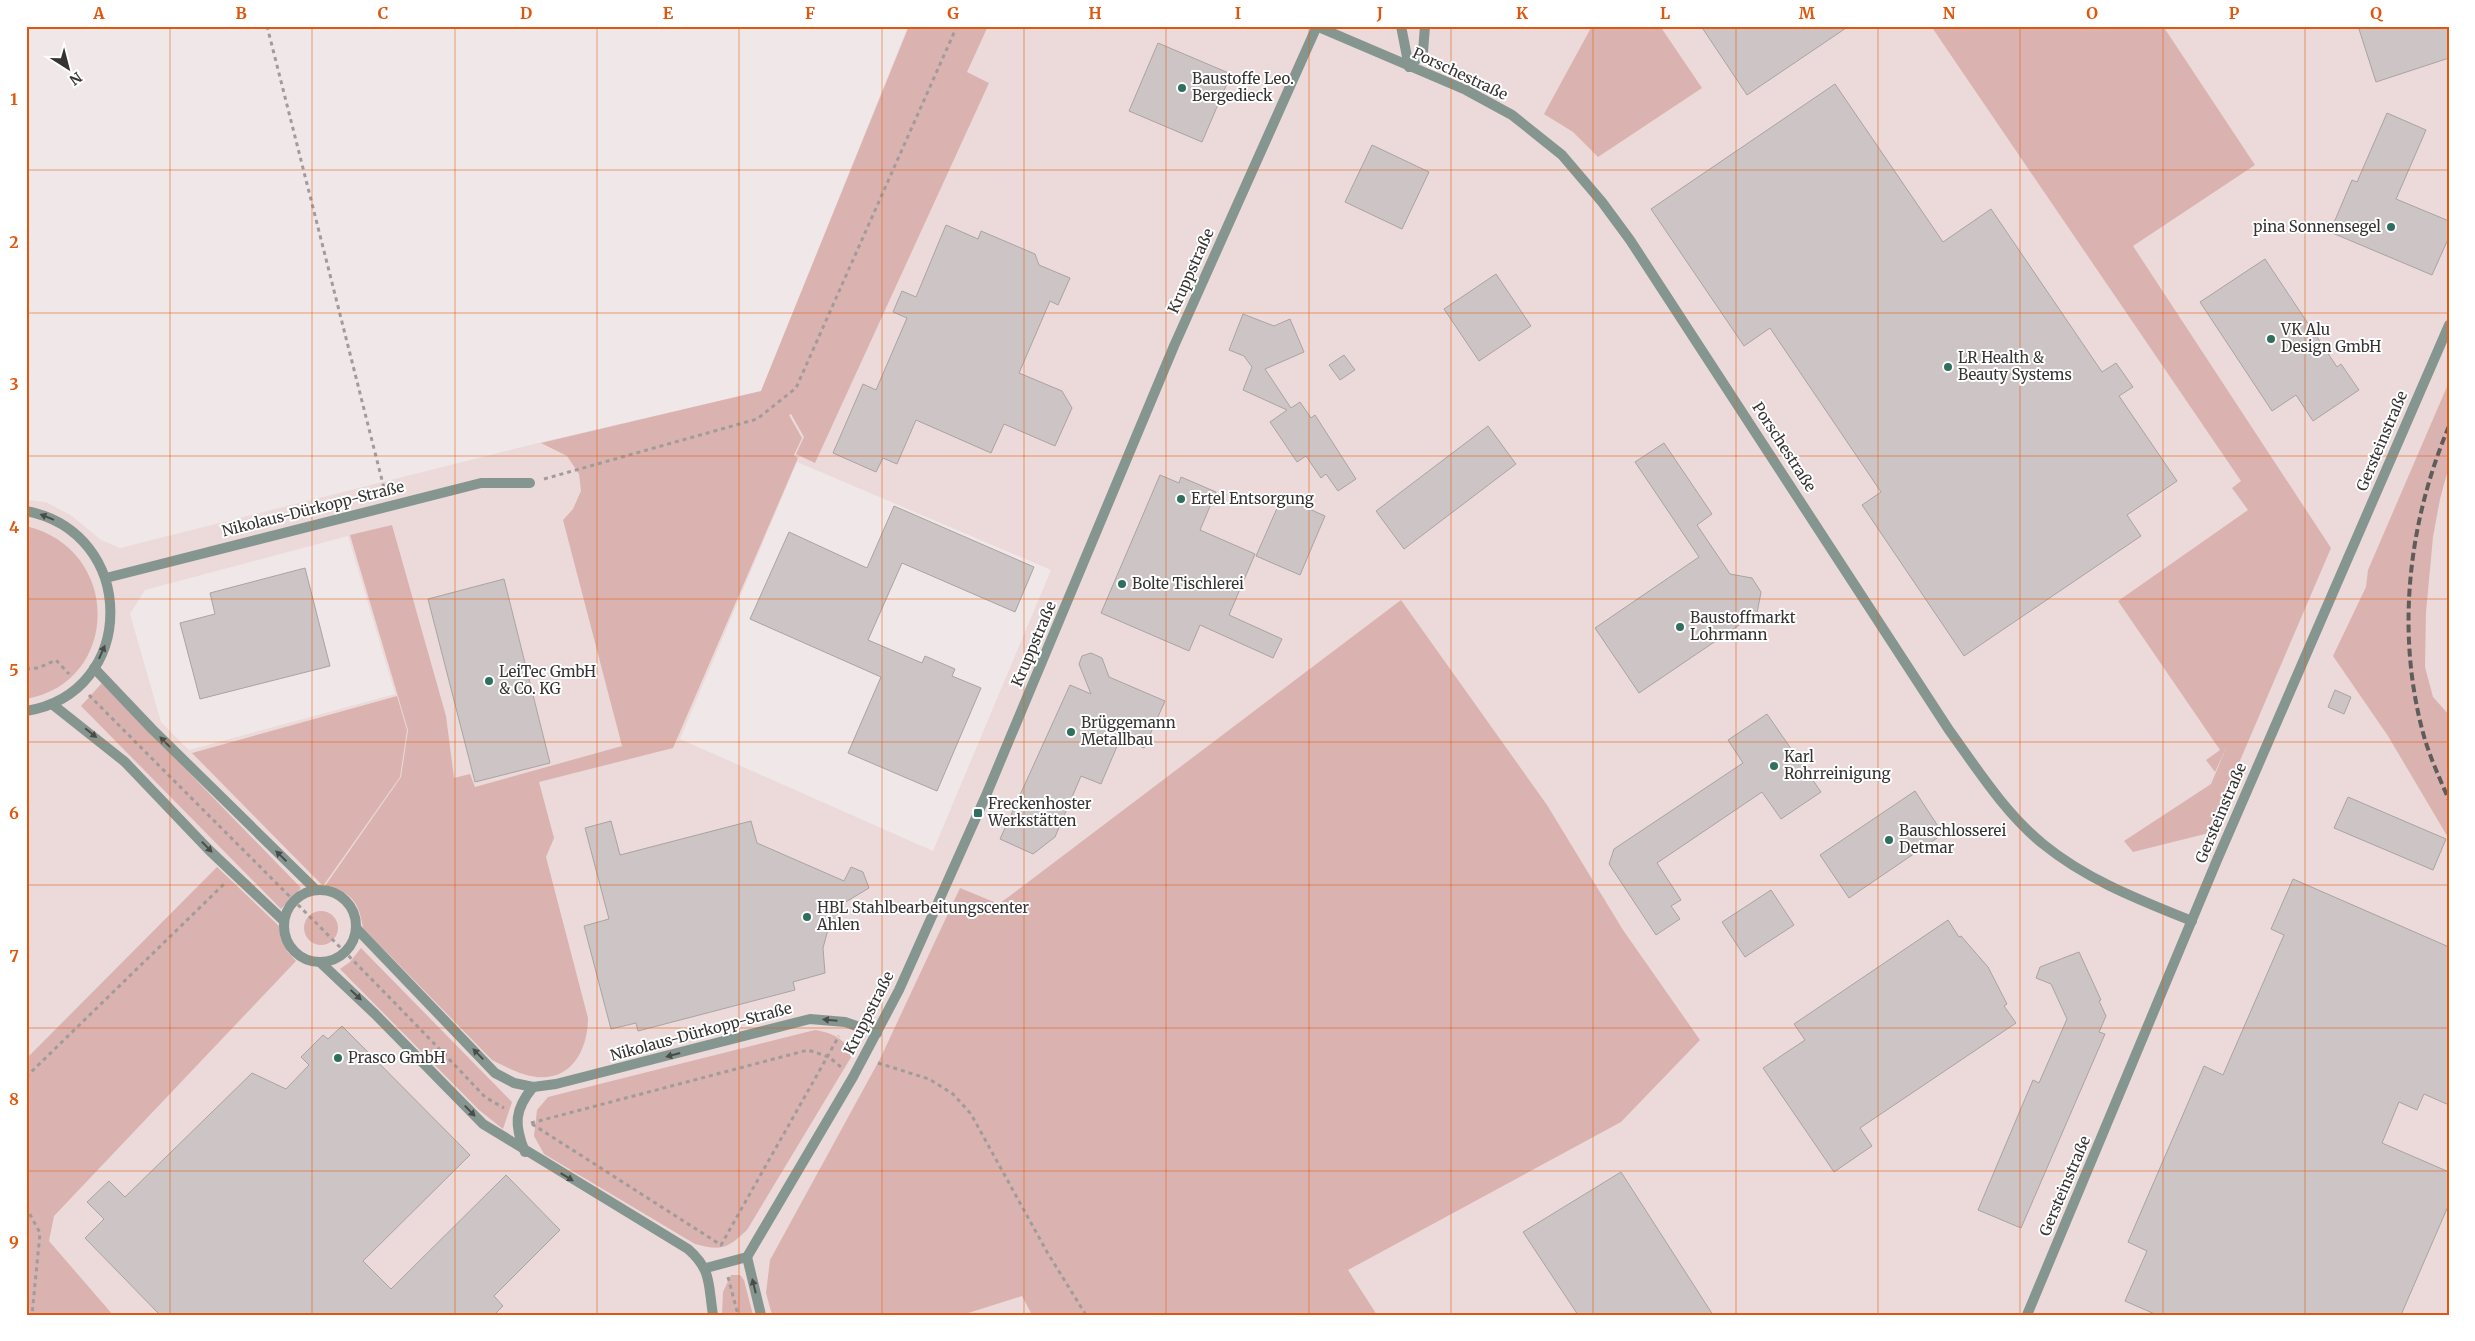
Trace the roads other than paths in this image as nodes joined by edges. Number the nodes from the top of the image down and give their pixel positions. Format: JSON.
{"nodes":[{"id":1,"x":1317,"y":26,"type":"edge"},
{"id":2,"x":1401,"y":26,"type":"edge"},
{"id":3,"x":1426,"y":26,"type":"edge"},
{"id":4,"x":1409,"y":67,"type":"junction"},
{"id":5,"x":2449,"y":325,"type":"edge"},
{"id":6,"x":530,"y":483,"type":"road end"},
{"id":7,"x":26,"y":512,"type":"edge"},
{"id":8,"x":106,"y":578,"type":"junction"},
{"id":9,"x":94,"y":668,"type":"junction"},
{"id":10,"x":52,"y":704,"type":"junction"},
{"id":11,"x":26,"y":712,"type":"edge"},
{"id":12,"x":316,"y":890,"type":"junction"},
{"id":13,"x":284,"y":921,"type":"junction"},
{"id":14,"x":2192,"y":921,"type":"junction"},
{"id":15,"x":356,"y":928,"type":"junction"},
{"id":16,"x":320,"y":962,"type":"junction"},
{"id":17,"x":877,"y":1033,"type":"junction"},
{"id":18,"x":533,"y":1087,"type":"junction"},
{"id":19,"x":525,"y":1152,"type":"junction"},
{"id":20,"x":746,"y":1257,"type":"junction"},
{"id":21,"x":706,"y":1268,"type":"junction"},
{"id":22,"x":713,"y":1315,"type":"edge"},
{"id":23,"x":761,"y":1315,"type":"edge"},
{"id":24,"x":2027,"y":1315,"type":"edge"}],
"edges":[{"from":1,"to":4,"type":"street","name":"Porschestraße"},
{"from":1,"to":17,"type":"street","name":"Kruppstraße"},
{"from":2,"to":4,"type":"street"},
{"from":3,"to":4,"type":"street"},
{"from":4,"to":14,"type":"street","name":"Porschestraße"},
{"from":5,"to":14,"type":"street","name":"Gersteinstraße"},
{"from":6,"to":8,"type":"street","name":"Nikolaus-Dürkopp-Straße"},
{"from":8,"to":7,"type":"street","one_way":true},
{"from":9,"to":8,"type":"street","one_way":true},
{"from":9,"to":10,"type":"street"},
{"from":12,"to":9,"type":"street","name":"Nikolaus-Dürkopp-Straße","one_way":true},
{"from":10,"to":11,"type":"street"},
{"from":10,"to":13,"type":"street","one_way":true},
{"from":12,"to":13,"type":"street"},
{"from":12,"to":15,"type":"street","name":"Nikolaus-Dürkopp-Straße"},
{"from":13,"to":16,"type":"street"},
{"from":14,"to":24,"type":"street","name":"Gersteinstraße"},
{"from":15,"to":16,"type":"street"},
{"from":18,"to":15,"type":"street","name":"Nikolaus-Dürkopp-Straße","one_way":true},
{"from":16,"to":19,"type":"street","one_way":true},
{"from":17,"to":18,"type":"street","name":"Nikolaus-Dürkopp-Straße","one_way":true},
{"from":17,"to":20,"type":"street","name":"Kruppstraße"},
{"from":18,"to":19,"type":"street"},
{"from":19,"to":21,"type":"street","one_way":true},
{"from":20,"to":21,"type":"street"},
{"from":23,"to":20,"type":"street","one_way":true},
{"from":21,"to":22,"type":"street"}]}
